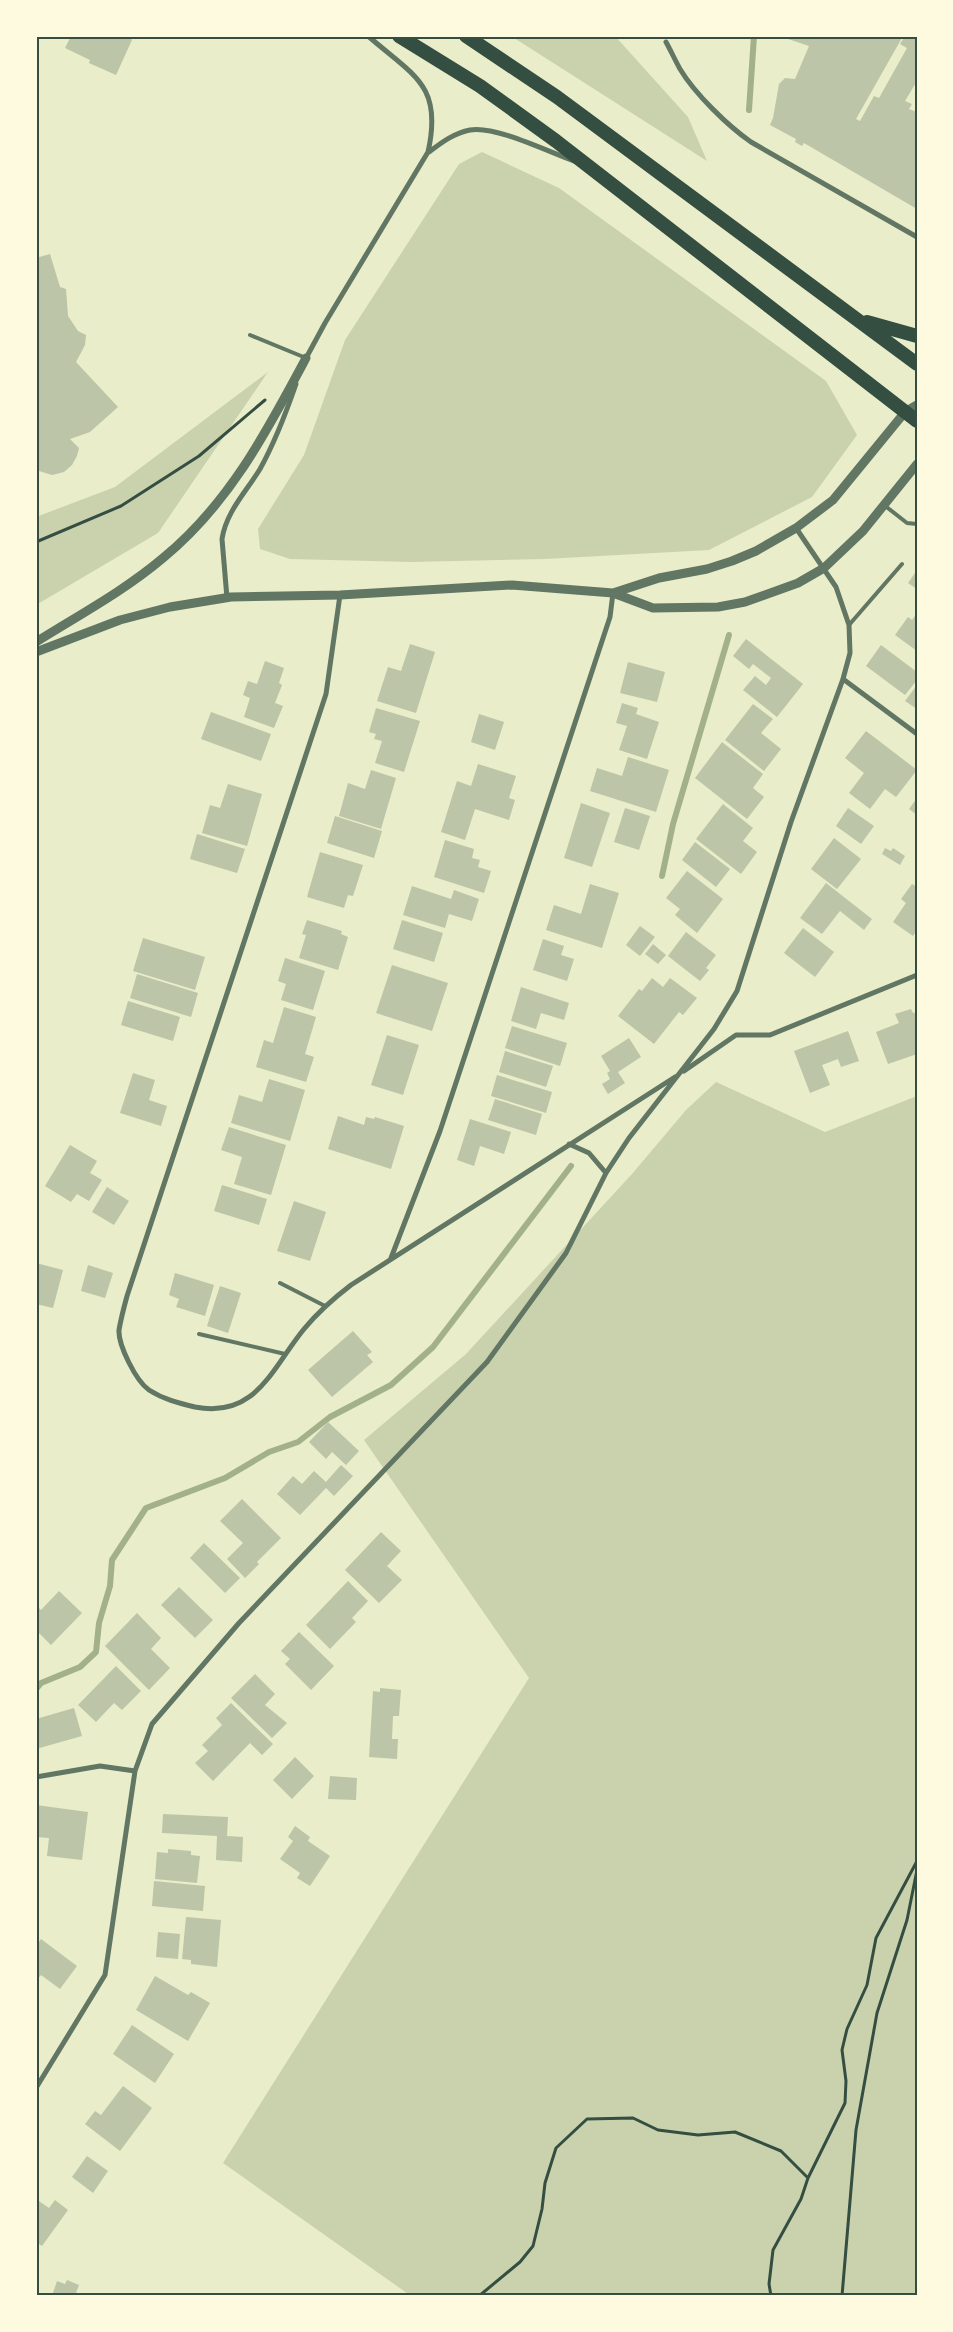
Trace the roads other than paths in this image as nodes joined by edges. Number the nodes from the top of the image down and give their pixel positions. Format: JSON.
{"nodes":[{"id":1,"x":368,"y":36,"type":"edge"},
{"id":2,"x":398,"y":36,"type":"edge"},
{"id":3,"x":466,"y":36,"type":"edge"},
{"id":4,"x":666,"y":42,"type":"dead end"},
{"id":5,"x":428,"y":152,"type":"junction"},
{"id":6,"x":593,"y":168,"type":"junction"},
{"id":7,"x":917,"y":237,"type":"edge"},
{"id":8,"x":855,"y":318,"type":"junction"},
{"id":9,"x":250,"y":335,"type":"dead end"},
{"id":10,"x":917,"y":336,"type":"edge"},
{"id":11,"x":306,"y":358,"type":"junction"},
{"id":12,"x":917,"y":364,"type":"edge"},
{"id":13,"x":911,"y":408,"type":"edge"},
{"id":14,"x":917,"y":421,"type":"edge"},
{"id":15,"x":917,"y":464,"type":"edge"},
{"id":16,"x":884,"y":506,"type":"junction"},
{"id":17,"x":917,"y":524,"type":"edge"},
{"id":18,"x":796,"y":528,"type":"junction"},
{"id":19,"x":902,"y":564,"type":"dead end"},
{"id":20,"x":824,"y":568,"type":"junction"},
{"id":21,"x":613,"y":593,"type":"junction"},
{"id":22,"x":340,"y":595,"type":"junction"},
{"id":23,"x":227,"y":598,"type":"junction"},
{"id":24,"x":849,"y":625,"type":"junction"},
{"id":25,"x":36,"y":642,"type":"edge"},
{"id":26,"x":36,"y":652,"type":"edge"},
{"id":27,"x":843,"y":679,"type":"junction"},
{"id":28,"x":917,"y":734,"type":"edge"},
{"id":29,"x":917,"y":975,"type":"edge"},
{"id":30,"x":678,"y":1074,"type":"junction"},
{"id":31,"x":570,"y":1144,"type":"junction"},
{"id":32,"x":606,"y":1173,"type":"junction"},
{"id":33,"x":391,"y":1259,"type":"junction"},
{"id":34,"x":280,"y":1283,"type":"dead end"},
{"id":35,"x":325,"y":1306,"type":"junction"},
{"id":36,"x":199,"y":1334,"type":"dead end"},
{"id":37,"x":285,"y":1354,"type":"junction"},
{"id":38,"x":135,"y":1771,"type":"junction"},
{"id":39,"x":36,"y":1777,"type":"edge"},
{"id":40,"x":36,"y":2088,"type":"edge"}],
"edges":[{"from":1,"to":5,"type":"street"},
{"from":2,"to":6,"type":"highway"},
{"from":3,"to":8,"type":"highway"},
{"from":4,"to":7,"type":"street"},
{"from":5,"to":6,"type":"street"},
{"from":5,"to":11,"type":"street"},
{"from":6,"to":13,"type":"highway"},
{"from":8,"to":10,"type":"highway"},
{"from":8,"to":12,"type":"highway"},
{"from":9,"to":11,"type":"lane"},
{"from":11,"to":23,"type":"street"},
{"from":11,"to":25,"type":"street"},
{"from":13,"to":14,"type":"highway"},
{"from":13,"to":18,"type":"street"},
{"from":15,"to":16,"type":"street"},
{"from":16,"to":17,"type":"lane"},
{"from":16,"to":20,"type":"street"},
{"from":18,"to":20,"type":"street"},
{"from":18,"to":21,"type":"street"},
{"from":19,"to":24,"type":"lane"},
{"from":20,"to":21,"type":"street"},
{"from":20,"to":24,"type":"street"},
{"from":21,"to":22,"type":"street"},
{"from":21,"to":33,"type":"street"},
{"from":22,"to":23,"type":"street"},
{"from":22,"to":37,"type":"street"},
{"from":23,"to":26,"type":"street"},
{"from":24,"to":27,"type":"street"},
{"from":27,"to":28,"type":"street"},
{"from":27,"to":30,"type":"street"},
{"from":29,"to":30,"type":"street"},
{"from":30,"to":31,"type":"street"},
{"from":30,"to":32,"type":"street"},
{"from":31,"to":32,"type":"street"},
{"from":31,"to":33,"type":"street"},
{"from":32,"to":38,"type":"street"},
{"from":33,"to":35,"type":"street"},
{"from":34,"to":35,"type":"lane"},
{"from":35,"to":37,"type":"street"},
{"from":36,"to":37,"type":"lane"},
{"from":38,"to":39,"type":"street"},
{"from":38,"to":40,"type":"street"}]}
